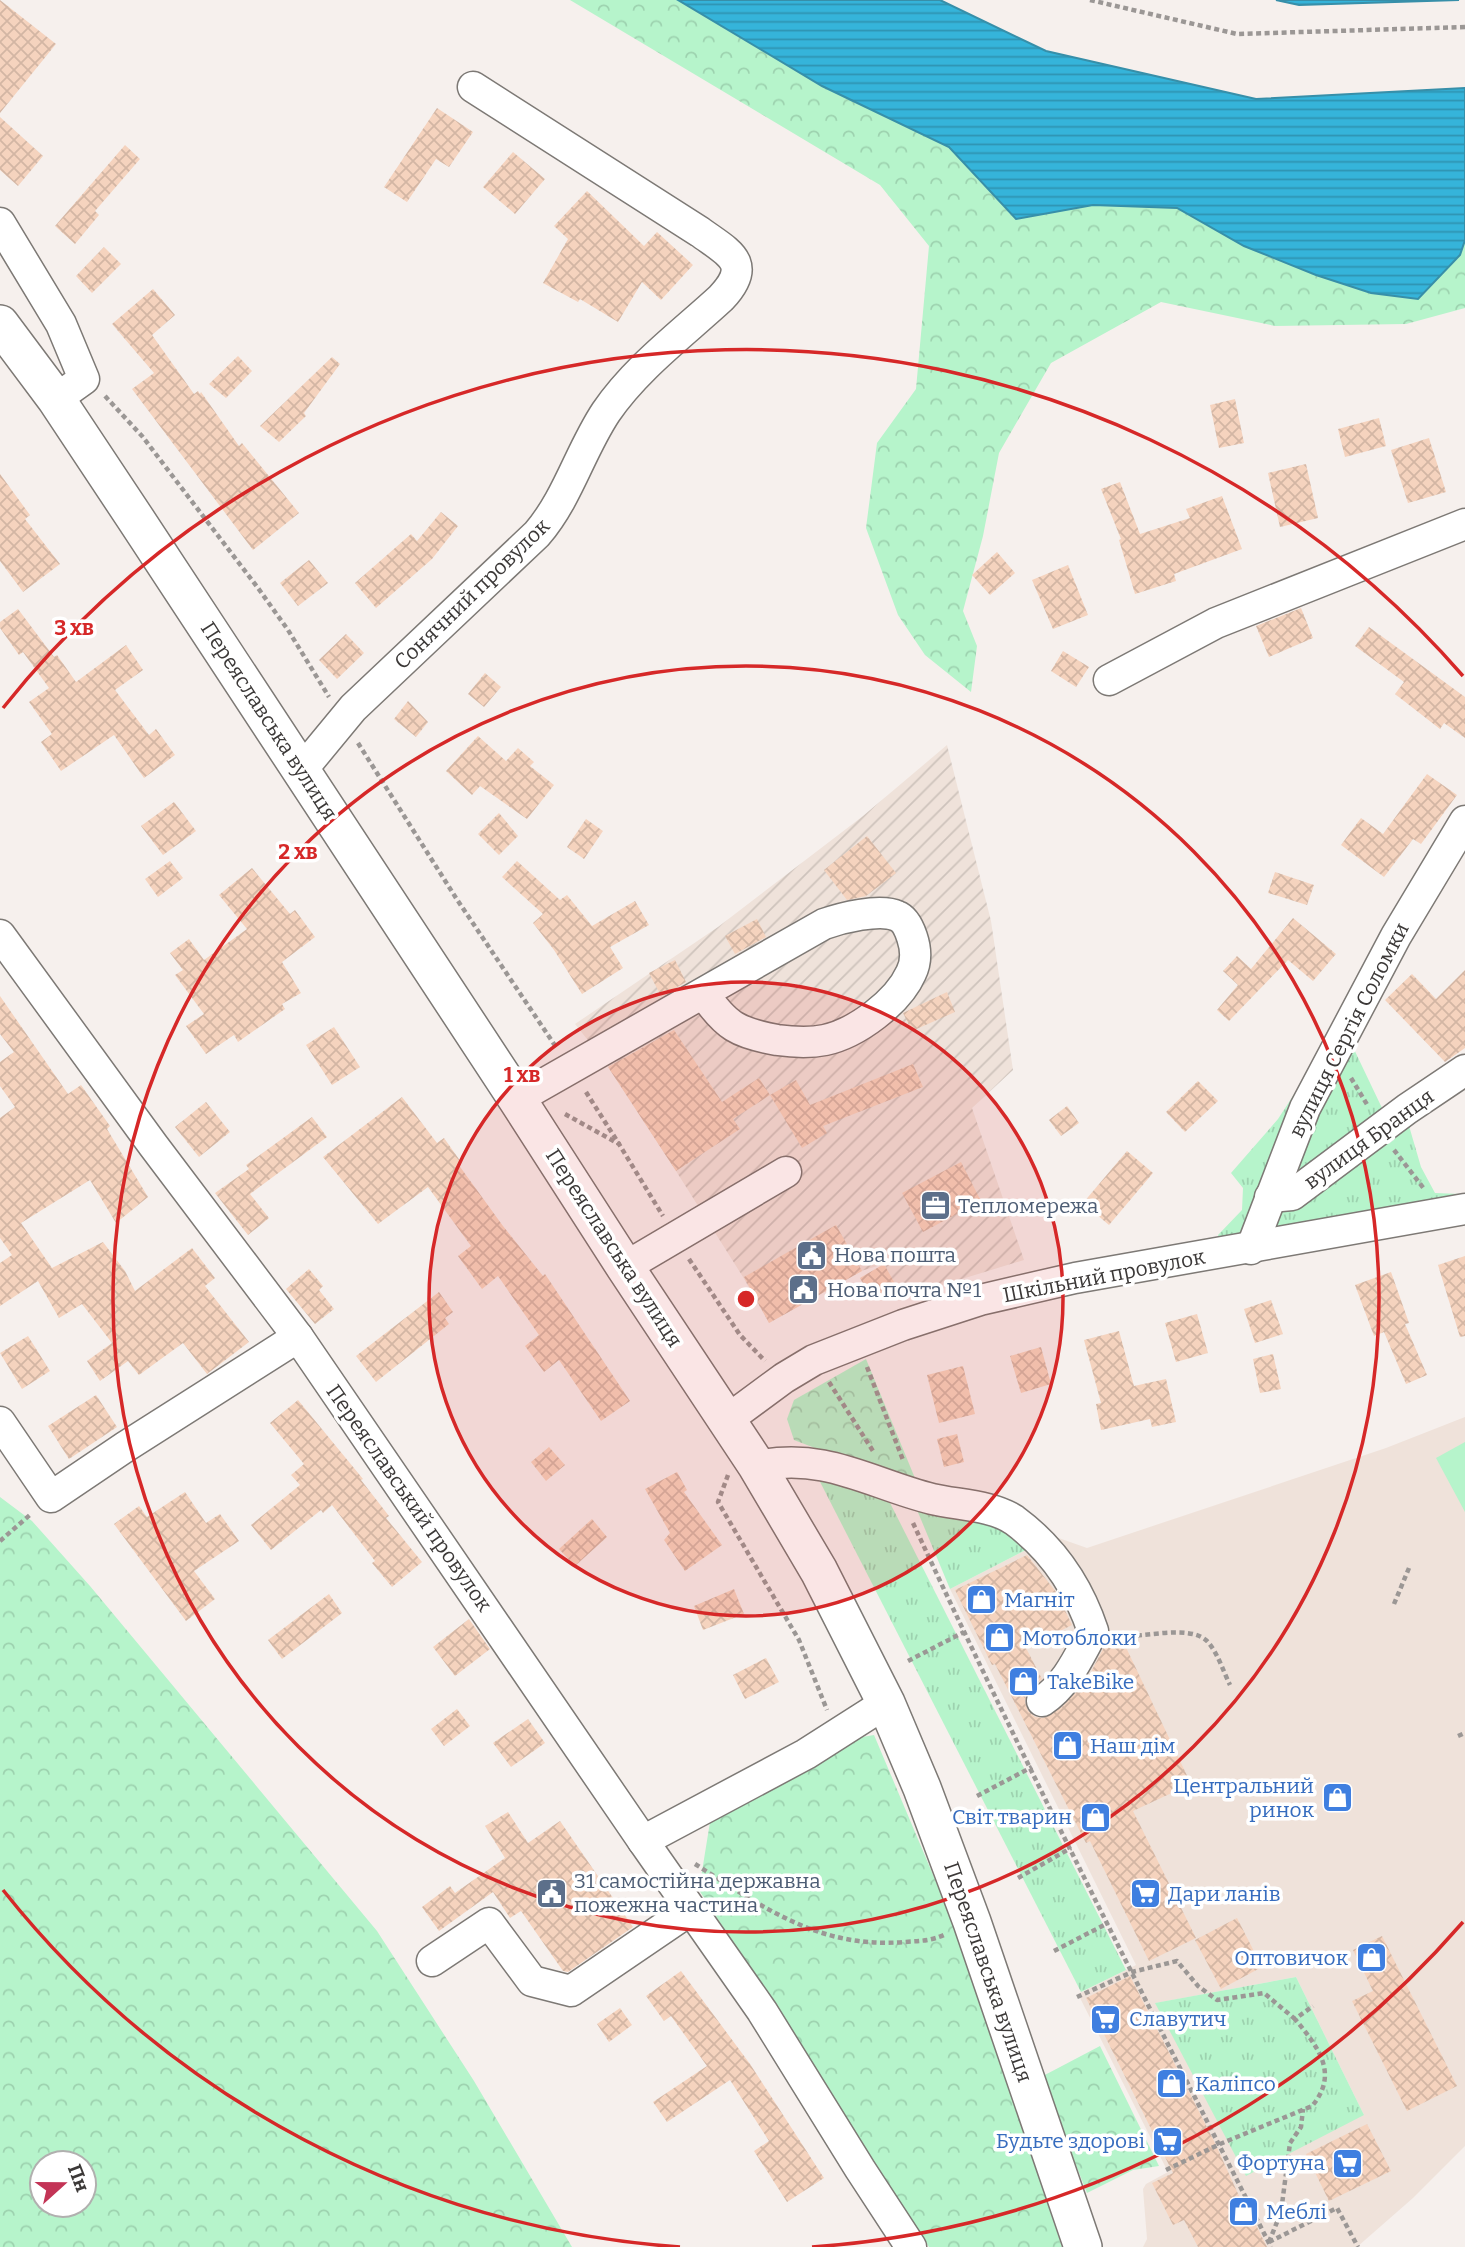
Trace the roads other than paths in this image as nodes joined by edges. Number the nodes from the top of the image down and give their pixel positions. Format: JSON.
{"nodes":[{"id":1,"x":473,"y":87,"type":"dead end"},
{"id":2,"x":0,"y":223,"type":"edge"},
{"id":3,"x":0,"y":324,"type":"edge"},
{"id":4,"x":70,"y":389,"type":"junction"},
{"id":5,"x":1465,"y":524,"type":"edge"},
{"id":6,"x":1109,"y":680,"type":"dead end"},
{"id":7,"x":301,"y":771,"type":"junction"},
{"id":8,"x":1465,"y":821,"type":"edge"},
{"id":9,"x":0,"y":935,"type":"edge"},
{"id":10,"x":704,"y":994,"type":"junction"},
{"id":11,"x":1465,"y":1070,"type":"edge"},
{"id":12,"x":517,"y":1099,"type":"junction"},
{"id":13,"x":786,"y":1172,"type":"dead end"},
{"id":14,"x":1270,"y":1197,"type":"junction"},
{"id":15,"x":1465,"y":1209,"type":"edge"},
{"id":16,"x":1251,"y":1248,"type":"junction"},
{"id":17,"x":625,"y":1267,"type":"junction"},
{"id":18,"x":298,"y":1337,"type":"junction"},
{"id":19,"x":727,"y":1420,"type":"junction"},
{"id":20,"x":0,"y":1422,"type":"edge"},
{"id":21,"x":757,"y":1466,"type":"junction"},
{"id":22,"x":1042,"y":1701,"type":"dead end"},
{"id":23,"x":886,"y":1703,"type":"junction"},
{"id":24,"x":643,"y":1841,"type":"junction"},
{"id":25,"x":690,"y":1910,"type":"junction"},
{"id":26,"x":432,"y":1961,"type":"dead end"},
{"id":27,"x":911,"y":2247,"type":"edge"},
{"id":28,"x":1083,"y":2247,"type":"edge"}],
"edges":[{"from":1,"to":7,"type":"street","name":"Сонячний провулок"},
{"from":2,"to":4,"type":"street"},
{"from":3,"to":4,"type":"main road","name":"Переяславська вулиця"},
{"from":4,"to":7,"type":"main road","name":"Переяславська вулиця"},
{"from":5,"to":6,"type":"street"},
{"from":7,"to":12,"type":"main road","name":"Переяславська вулиця"},
{"from":8,"to":14,"type":"street","name":"вулиця Сергія Соломки"},
{"from":9,"to":18,"type":"street","name":"Переяславський провулок"},
{"from":10,"to":10,"type":"street"},
{"from":10,"to":12,"type":"street"},
{"from":11,"to":14,"type":"street","name":"вулиця Бранця"},
{"from":12,"to":17,"type":"main road","name":"Переяславська вулиця"},
{"from":13,"to":17,"type":"street"},
{"from":14,"to":16,"type":"street","name":"вулиця Сергія Соломки"},
{"from":15,"to":16,"type":"street","name":"Шкільний провулок"},
{"from":16,"to":19,"type":"street","name":"Шкільний провулок"},
{"from":17,"to":19,"type":"main road","name":"Переяславська вулиця"},
{"from":18,"to":20,"type":"street"},
{"from":18,"to":24,"type":"street","name":"Переяславський провулок"},
{"from":19,"to":21,"type":"main road","name":"Переяславська вулиця"},
{"from":21,"to":22,"type":"street"},
{"from":21,"to":23,"type":"main road","name":"Переяславська вулиця"},
{"from":23,"to":24,"type":"street"},
{"from":23,"to":28,"type":"main road","name":"Переяславська вулиця"},
{"from":24,"to":25,"type":"street","name":"Переяславський провулок"},
{"from":25,"to":26,"type":"street"},
{"from":25,"to":27,"type":"street","name":"Переяславський провулок"}]}
